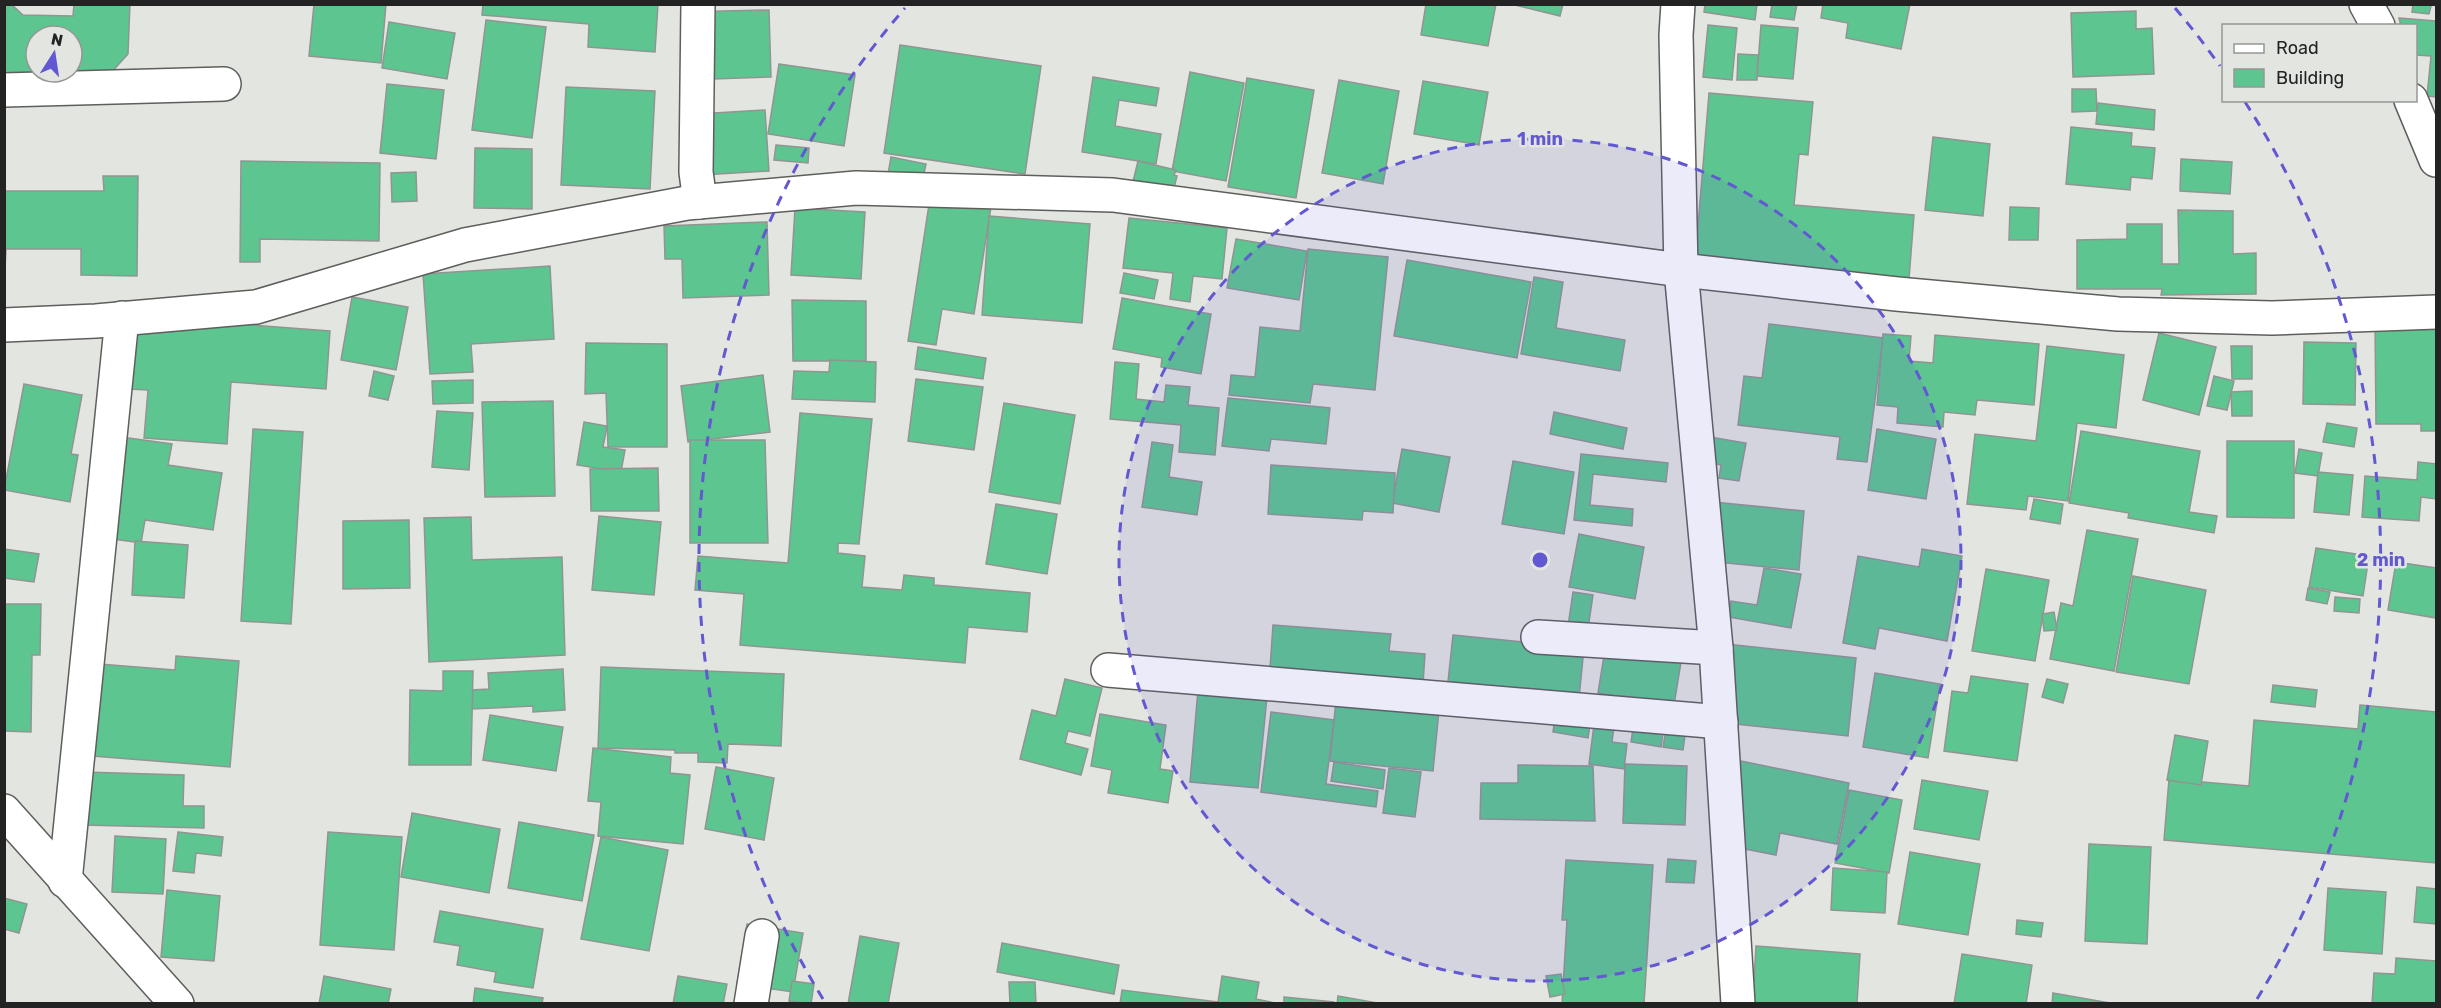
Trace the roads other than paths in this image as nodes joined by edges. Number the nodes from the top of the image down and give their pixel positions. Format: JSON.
{"nodes":[{"id":1,"x":698,"y":4,"type":"edge"},
{"id":2,"x":1678,"y":4,"type":"edge"},
{"id":3,"x":2367,"y":4,"type":"edge"},
{"id":4,"x":2377,"y":24,"type":"edge"},
{"id":5,"x":224,"y":84,"type":"dead end"},
{"id":6,"x":4,"y":90,"type":"edge"},
{"id":7,"x":2412,"y":102,"type":"edge"},
{"id":8,"x":2436,"y":160,"type":"edge"},
{"id":9,"x":699,"y":202,"type":"junction"},
{"id":10,"x":1681,"y":270,"type":"junction"},
{"id":11,"x":2436,"y":312,"type":"edge"},
{"id":12,"x":122,"y":318,"type":"junction"},
{"id":13,"x":4,"y":325,"type":"edge"},
{"id":14,"x":1538,"y":637,"type":"dead end"},
{"id":15,"x":1716,"y":648,"type":"junction"},
{"id":16,"x":1108,"y":670,"type":"dead end"},
{"id":17,"x":1721,"y":722,"type":"junction"},
{"id":18,"x":4,"y":811,"type":"edge"},
{"id":19,"x":65,"y":881,"type":"junction"},
{"id":20,"x":762,"y":936,"type":"dead end"},
{"id":21,"x":147,"y":988,"type":"edge"},
{"id":22,"x":177,"y":1004,"type":"edge"},
{"id":23,"x":751,"y":1004,"type":"edge"},
{"id":24,"x":1738,"y":1004,"type":"edge"}],
"edges":[{"from":1,"to":9,"type":"street"},
{"from":2,"to":10,"type":"street"},
{"from":3,"to":4,"type":"street"},
{"from":5,"to":6,"type":"street"},
{"from":7,"to":8,"type":"street"},
{"from":9,"to":10,"type":"street"},
{"from":9,"to":12,"type":"street"},
{"from":10,"to":11,"type":"street"},
{"from":10,"to":15,"type":"street"},
{"from":12,"to":13,"type":"street"},
{"from":12,"to":19,"type":"street"},
{"from":14,"to":15,"type":"street"},
{"from":15,"to":17,"type":"street"},
{"from":16,"to":17,"type":"street"},
{"from":17,"to":24,"type":"street"},
{"from":18,"to":19,"type":"street"},
{"from":19,"to":21,"type":"street"},
{"from":20,"to":23,"type":"street"},
{"from":21,"to":22,"type":"street"}]}
